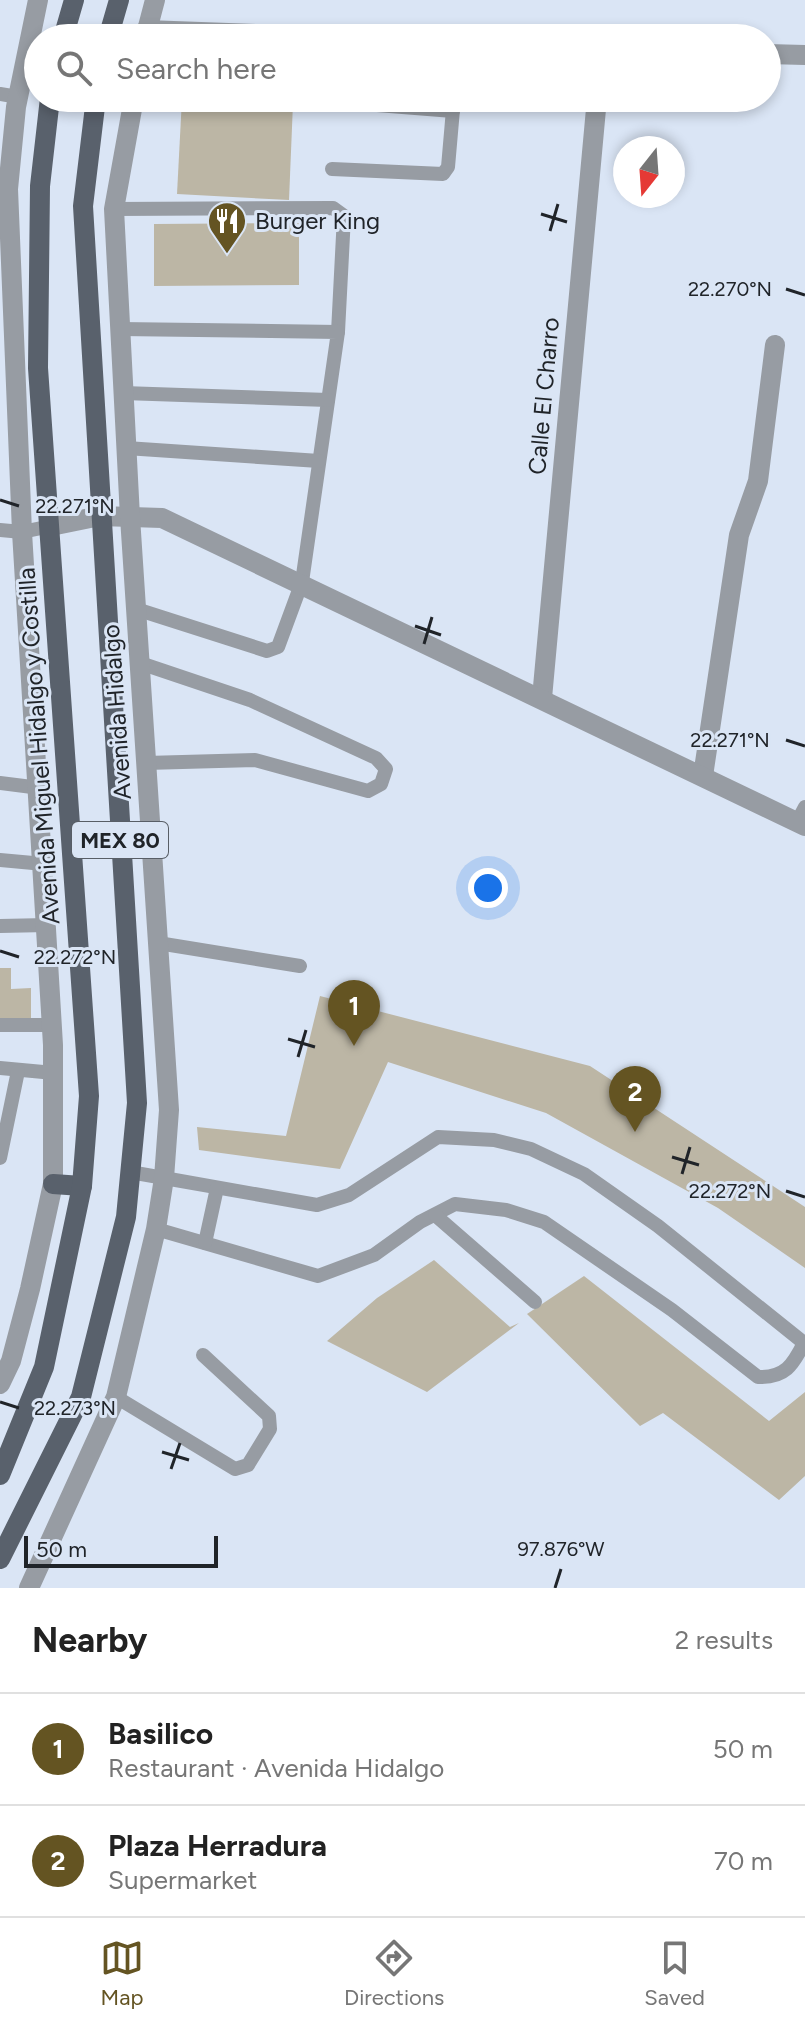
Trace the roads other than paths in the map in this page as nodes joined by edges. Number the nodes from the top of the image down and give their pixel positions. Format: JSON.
{"nodes":[{"id":1,"x":38,"y":0,"type":"edge"},
{"id":2,"x":74,"y":0,"type":"edge"},
{"id":3,"x":119,"y":0,"type":"edge"},
{"id":4,"x":155,"y":0,"type":"edge"},
{"id":5,"x":31,"y":24,"type":"edge"},
{"id":6,"x":67,"y":24,"type":"edge"},
{"id":7,"x":112,"y":24,"type":"edge"},
{"id":8,"x":149,"y":24,"type":"edge"},
{"id":9,"x":24,"y":46,"type":"edge"},
{"id":10,"x":781,"y":54,"type":"edge"},
{"id":11,"x":805,"y":55,"type":"edge"},
{"id":12,"x":9,"y":95,"type":"edge"},
{"id":13,"x":48,"y":112,"type":"edge"},
{"id":14,"x":94,"y":112,"type":"edge"},
{"id":15,"x":131,"y":112,"type":"edge"},
{"id":16,"x":453,"y":112,"type":"edge"},
{"id":17,"x":596,"y":112,"type":"edge"},
{"id":18,"x":332,"y":169,"type":"dead end"},
{"id":19,"x":114,"y":209,"type":"junction"},
{"id":20,"x":120,"y":329,"type":"junction"},
{"id":21,"x":338,"y":332,"type":"junction"},
{"id":22,"x":775,"y":345,"type":"dead end"},
{"id":23,"x":123,"y":393,"type":"junction"},
{"id":24,"x":328,"y":400,"type":"junction"},
{"id":25,"x":126,"y":448,"type":"junction"},
{"id":26,"x":319,"y":461,"type":"junction"},
{"id":27,"x":100,"y":516,"type":"junction"},
{"id":28,"x":130,"y":517,"type":"junction"},
{"id":29,"x":51,"y":526,"type":"junction"},
{"id":30,"x":0,"y":530,"type":"edge"},
{"id":31,"x":22,"y":532,"type":"junction"},
{"id":32,"x":302,"y":582,"type":"junction"},
{"id":33,"x":136,"y":609,"type":"junction"},
{"id":34,"x":140,"y":663,"type":"junction"},
{"id":35,"x":542,"y":698,"type":"junction"},
{"id":36,"x":146,"y":763,"type":"junction"},
{"id":37,"x":703,"y":776,"type":"junction"},
{"id":38,"x":0,"y":783,"type":"edge"},
{"id":39,"x":40,"y":788,"type":"junction"},
{"id":40,"x":802,"y":818,"type":"edge"},
{"id":41,"x":0,"y":860,"type":"edge"},
{"id":42,"x":44,"y":864,"type":"junction"},
{"id":43,"x":47,"y":925,"type":"junction"},
{"id":44,"x":0,"y":926,"type":"edge"},
{"id":45,"x":158,"y":943,"type":"junction"},
{"id":46,"x":300,"y":966,"type":"dead end"},
{"id":47,"x":0,"y":1025,"type":"edge"},
{"id":48,"x":52,"y":1025,"type":"junction"},
{"id":49,"x":0,"y":1068,"type":"edge"},
{"id":50,"x":18,"y":1071,"type":"junction"},
{"id":51,"x":54,"y":1073,"type":"junction"},
{"id":52,"x":0,"y":1158,"type":"edge"},
{"id":53,"x":130,"y":1172,"type":"junction"},
{"id":54,"x":164,"y":1178,"type":"junction"},
{"id":55,"x":53,"y":1184,"type":"junction"},
{"id":56,"x":82,"y":1186,"type":"junction"},
{"id":57,"x":217,"y":1188,"type":"junction"},
{"id":58,"x":435,"y":1215,"type":"junction"},
{"id":59,"x":156,"y":1229,"type":"junction"},
{"id":60,"x":205,"y":1243,"type":"junction"},
{"id":61,"x":535,"y":1302,"type":"dead end"},
{"id":62,"x":203,"y":1355,"type":"dead end"},
{"id":63,"x":0,"y":1384,"type":"edge"},
{"id":64,"x":116,"y":1397,"type":"junction"},
{"id":65,"x":0,"y":1475,"type":"edge"},
{"id":66,"x":0,"y":1559,"type":"edge"},
{"id":67,"x":29,"y":1588,"type":"edge"}],
"edges":[{"from":1,"to":5,"type":"street"},
{"from":2,"to":6,"type":"main road"},
{"from":3,"to":7,"type":"main road"},
{"from":4,"to":8,"type":"street"},
{"from":9,"to":12,"type":"street"},
{"from":10,"to":11,"type":"street"},
{"from":12,"to":31,"type":"street"},
{"from":13,"to":29,"type":"main road","name":"Avenida Miguel Hidalgo y Costilla","number":"MEX 80"},
{"from":14,"to":27,"type":"main road","number":"MEX 80"},
{"from":15,"to":19,"type":"street","name":"Avenida Hidalgo"},
{"from":16,"to":18,"type":"lane"},
{"from":17,"to":35,"type":"street","name":"Calle El Charro"},
{"from":19,"to":20,"type":"street","name":"Avenida Hidalgo"},
{"from":19,"to":21,"type":"lane"},
{"from":20,"to":21,"type":"lane"},
{"from":20,"to":23,"type":"street","name":"Avenida Hidalgo"},
{"from":21,"to":24,"type":"lane"},
{"from":22,"to":37,"type":"street"},
{"from":23,"to":24,"type":"lane"},
{"from":23,"to":25,"type":"street","name":"Avenida Hidalgo"},
{"from":24,"to":26,"type":"lane"},
{"from":25,"to":26,"type":"lane"},
{"from":25,"to":28,"type":"street","name":"Avenida Hidalgo"},
{"from":26,"to":32,"type":"lane"},
{"from":27,"to":28,"type":"street"},
{"from":27,"to":29,"type":"street"},
{"from":27,"to":53,"type":"main road","number":"MEX 80"},
{"from":28,"to":32,"type":"street"},
{"from":28,"to":33,"type":"street","name":"Avenida Hidalgo"},
{"from":29,"to":31,"type":"lane"},
{"from":29,"to":56,"type":"main road","name":"Avenida Miguel Hidalgo y Costilla","number":"MEX 80"},
{"from":30,"to":31,"type":"lane"},
{"from":31,"to":39,"type":"street"},
{"from":32,"to":33,"type":"lane"},
{"from":32,"to":35,"type":"street"},
{"from":33,"to":34,"type":"street","name":"Avenida Hidalgo"},
{"from":34,"to":36,"type":"street","name":"Avenida Hidalgo"},
{"from":34,"to":36,"type":"lane"},
{"from":35,"to":37,"type":"street"},
{"from":36,"to":45,"type":"street","name":"Avenida Hidalgo"},
{"from":37,"to":40,"type":"street"},
{"from":38,"to":39,"type":"lane"},
{"from":39,"to":42,"type":"street"},
{"from":41,"to":42,"type":"lane"},
{"from":42,"to":43,"type":"street"},
{"from":43,"to":44,"type":"lane"},
{"from":43,"to":48,"type":"street"},
{"from":45,"to":46,"type":"lane"},
{"from":45,"to":54,"type":"street","name":"Avenida Hidalgo"},
{"from":47,"to":48,"type":"lane"},
{"from":48,"to":51,"type":"street"},
{"from":49,"to":50,"type":"lane"},
{"from":50,"to":51,"type":"lane"},
{"from":50,"to":52,"type":"lane"},
{"from":51,"to":55,"type":"street"},
{"from":53,"to":54,"type":"lane"},
{"from":53,"to":66,"type":"main road","number":"MEX 80"},
{"from":54,"to":57,"type":"lane"},
{"from":54,"to":59,"type":"street","name":"Avenida Hidalgo"},
{"from":55,"to":56,"type":"main road"},
{"from":55,"to":63,"type":"street"},
{"from":56,"to":65,"type":"main road","name":"Avenida Miguel Hidalgo y Costilla","number":"MEX 80"},
{"from":57,"to":58,"type":"lane"},
{"from":57,"to":60,"type":"lane"},
{"from":58,"to":60,"type":"lane"},
{"from":58,"to":61,"type":"lane"},
{"from":59,"to":60,"type":"lane"},
{"from":59,"to":64,"type":"street","name":"Avenida Hidalgo"},
{"from":62,"to":64,"type":"lane"},
{"from":64,"to":67,"type":"street","name":"Avenida Hidalgo"}]}
